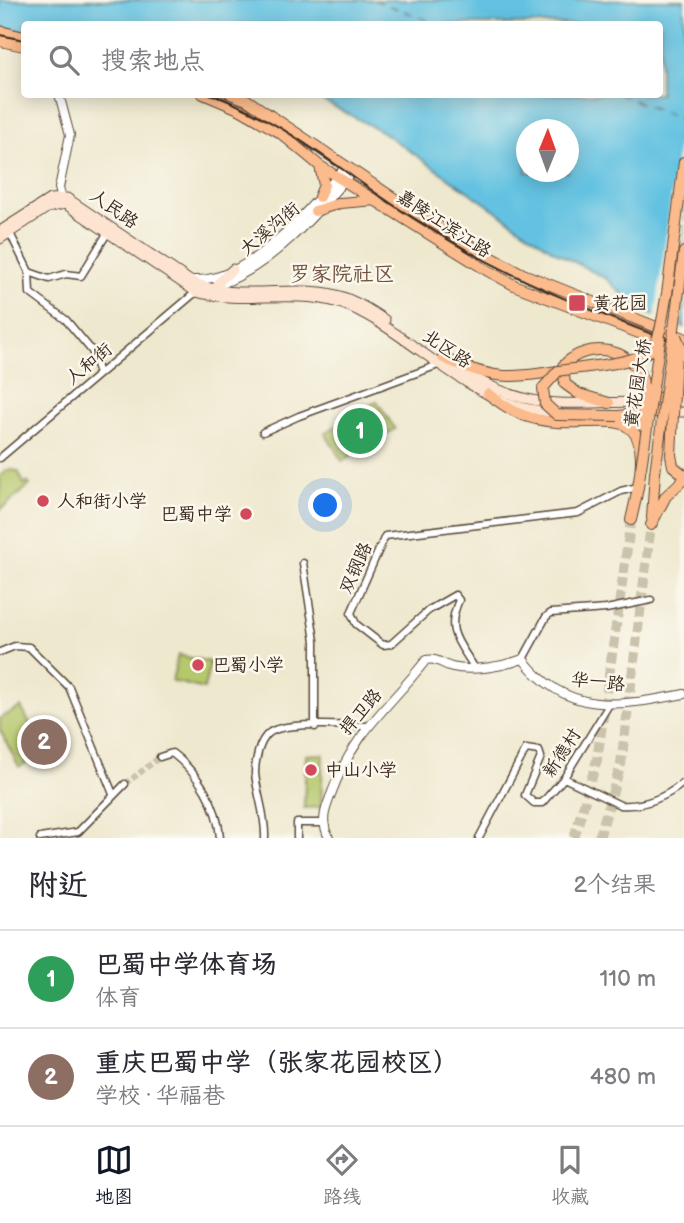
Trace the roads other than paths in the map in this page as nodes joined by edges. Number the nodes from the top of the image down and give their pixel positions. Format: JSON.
{"nodes":[{"id":1,"x":0,"y":31,"type":"edge"},
{"id":2,"x":21,"y":36,"type":"edge"},
{"id":3,"x":0,"y":41,"type":"edge"},
{"id":4,"x":21,"y":45,"type":"edge"},
{"id":5,"x":60,"y":98,"type":"edge"},
{"id":6,"x":212,"y":98,"type":"edge"},
{"id":7,"x":242,"y":98,"type":"edge"},
{"id":8,"x":684,"y":162,"type":"edge"},
{"id":9,"x":320,"y":166,"type":"junction"},
{"id":10,"x":349,"y":168,"type":"junction"},
{"id":11,"x":340,"y":178,"type":"junction"},
{"id":12,"x":319,"y":197,"type":"junction"},
{"id":13,"x":62,"y":201,"type":"junction"},
{"id":14,"x":379,"y":201,"type":"junction"},
{"id":15,"x":316,"y":211,"type":"junction"},
{"id":16,"x":5,"y":230,"type":"edge"},
{"id":17,"x":109,"y":230,"type":"junction"},
{"id":18,"x":0,"y":239,"type":"edge"},
{"id":19,"x":684,"y":252,"type":"edge"},
{"id":20,"x":233,"y":269,"type":"junction"},
{"id":21,"x":29,"y":272,"type":"junction"},
{"id":22,"x":189,"y":280,"type":"junction"},
{"id":23,"x":214,"y":288,"type":"junction"},
{"id":24,"x":196,"y":292,"type":"junction"},
{"id":25,"x":667,"y":294,"type":"junction"},
{"id":26,"x":232,"y":297,"type":"junction"},
{"id":27,"x":674,"y":329,"type":"junction"},
{"id":28,"x":684,"y":338,"type":"edge"},
{"id":29,"x":684,"y":352,"type":"edge"},
{"id":30,"x":442,"y":361,"type":"junction"},
{"id":31,"x":558,"y":371,"type":"junction"},
{"id":32,"x":99,"y":374,"type":"junction"},
{"id":33,"x":488,"y":394,"type":"junction"},
{"id":34,"x":683,"y":396,"type":"edge"},
{"id":35,"x":638,"y":402,"type":"joint"},
{"id":36,"x":608,"y":403,"type":"junction"},
{"id":37,"x":657,"y":412,"type":"junction"},
{"id":38,"x":684,"y":412,"type":"edge"},
{"id":39,"x":263,"y":432,"type":"dead end"},
{"id":40,"x":641,"y":452,"type":"junction"},
{"id":41,"x":0,"y":458,"type":"edge"},
{"id":42,"x":641,"y":468,"type":"junction"},
{"id":43,"x":684,"y":477,"type":"edge"},
{"id":44,"x":638,"y":485,"type":"junction"},
{"id":45,"x":631,"y":520,"type":"tunnel mouth"},
{"id":46,"x":303,"y":563,"type":"dead end"},
{"id":47,"x":651,"y":600,"type":"dead end"},
{"id":48,"x":0,"y":652,"type":"edge"},
{"id":49,"x":523,"y":659,"type":"junction"},
{"id":50,"x":474,"y":667,"type":"junction"},
{"id":51,"x":684,"y":694,"type":"edge"},
{"id":52,"x":610,"y":703,"type":"junction"},
{"id":53,"x":367,"y":726,"type":"junction"},
{"id":54,"x":315,"y":727,"type":"junction"},
{"id":55,"x":160,"y":757,"type":"dead end"},
{"id":56,"x":564,"y":778,"type":"junction"},
{"id":57,"x":684,"y":782,"type":"edge"},
{"id":58,"x":125,"y":784,"type":"tunnel mouth"},
{"id":59,"x":113,"y":794,"type":"junction"},
{"id":60,"x":322,"y":823,"type":"junction"},
{"id":61,"x":40,"y":838,"type":"edge"},
{"id":62,"x":220,"y":838,"type":"edge"},
{"id":63,"x":265,"y":838,"type":"edge"},
{"id":64,"x":297,"y":838,"type":"edge"},
{"id":65,"x":329,"y":838,"type":"edge"},
{"id":66,"x":480,"y":838,"type":"edge"}],
"edges":[{"from":1,"to":2,"type":"main road"},
{"from":3,"to":4,"type":"main road"},
{"from":5,"to":13,"type":"street"},
{"from":6,"to":9,"type":"main road","name":"嘉陵江滨江路"},
{"from":7,"to":10,"type":"main road","name":"嘉陵江滨江路"},
{"from":8,"to":25,"type":"main road","name":"黄花园大桥"},
{"from":9,"to":11,"type":"main road","name":"嘉陵江滨江路"},
{"from":9,"to":12,"type":"main road"},
{"from":10,"to":11,"type":"street","name":"大溪沟街"},
{"from":10,"to":28,"type":"main road","name":"嘉陵江滨江路"},
{"from":11,"to":12,"type":"street","name":"大溪沟街"},
{"from":11,"to":14,"type":"main road","name":"嘉陵江滨江路"},
{"from":11,"to":15,"type":"street","name":"大溪沟街"},
{"from":12,"to":20,"type":"street","name":"大溪沟街"},
{"from":13,"to":16,"type":"main road","name":"人民路"},
{"from":13,"to":17,"type":"main road","name":"人民路"},
{"from":14,"to":15,"type":"main road"},
{"from":14,"to":29,"type":"main road","name":"嘉陵江滨江路"},
{"from":15,"to":23,"type":"street","name":"大溪沟街"},
{"from":16,"to":18,"type":"main road","name":"人民路"},
{"from":16,"to":21,"type":"street"},
{"from":17,"to":21,"type":"street"},
{"from":17,"to":22,"type":"main road","name":"人民路"},
{"from":17,"to":24,"type":"main road","name":"人民路"},
{"from":19,"to":27,"type":"main road","name":"黄花园大桥"},
{"from":20,"to":22,"type":"street","name":"大溪沟街"},
{"from":20,"to":23,"type":"main road"},
{"from":21,"to":32,"type":"street"},
{"from":22,"to":23,"type":"main road","name":"人民路"},
{"from":23,"to":24,"type":"street","name":"大溪沟街"},
{"from":23,"to":26,"type":"main road","name":"人民路"},
{"from":23,"to":30,"type":"main road","name":"北区路"},
{"from":24,"to":26,"type":"main road","name":"北区路"},
{"from":24,"to":32,"type":"street","name":"人和街"},
{"from":25,"to":31,"type":"main road","bridge":true},
{"from":25,"to":42,"type":"main road","name":"黄花园大桥","bridge":true},
{"from":26,"to":30,"type":"main road","name":"北区路"},
{"from":27,"to":29,"type":"main road","bridge":true},
{"from":27,"to":43,"type":"main road","bridge":true},
{"from":27,"to":43,"type":"main road","name":"黄花园大桥","bridge":true},
{"from":30,"to":31,"type":"main road"},
{"from":30,"to":33,"type":"main road","name":"北区路"},
{"from":30,"to":36,"type":"main road","name":"北区路"},
{"from":30,"to":39,"type":"street"},
{"from":31,"to":37,"type":"main road","bridge":true},
{"from":32,"to":41,"type":"street","name":"人和街"},
{"from":33,"to":37,"type":"main road","name":"北区路"},
{"from":33,"to":40,"type":"main road"},
{"from":34,"to":35,"type":"main road"},
{"from":35,"to":36,"type":"main road","name":"北区路"},
{"from":36,"to":40,"type":"main road","bridge":true},
{"from":37,"to":38,"type":"main road","name":"北区路"},
{"from":40,"to":42,"type":"main road","bridge":true},
{"from":42,"to":44,"type":"main road","name":"黄花园大桥"},
{"from":44,"to":45,"type":"main road","name":"黄花园大桥"},
{"from":44,"to":50,"type":"street","name":"双钢路"},
{"from":46,"to":54,"type":"street"},
{"from":47,"to":49,"type":"street"},
{"from":48,"to":59,"type":"street"},
{"from":49,"to":50,"type":"street"},
{"from":49,"to":52,"type":"street","name":"华一路"},
{"from":50,"to":53,"type":"street","name":"捍卫路"},
{"from":51,"to":52,"type":"street","name":"华一路"},
{"from":52,"to":56,"type":"street","name":"新德村"},
{"from":53,"to":54,"type":"street"},
{"from":53,"to":60,"type":"street","name":"捍卫路"},
{"from":54,"to":63,"type":"street"},
{"from":55,"to":62,"type":"street"},
{"from":56,"to":57,"type":"street"},
{"from":56,"to":66,"type":"street","name":"新德村"},
{"from":58,"to":59,"type":"street"},
{"from":59,"to":61,"type":"street"},
{"from":60,"to":64,"type":"street"},
{"from":60,"to":65,"type":"street"}]}
